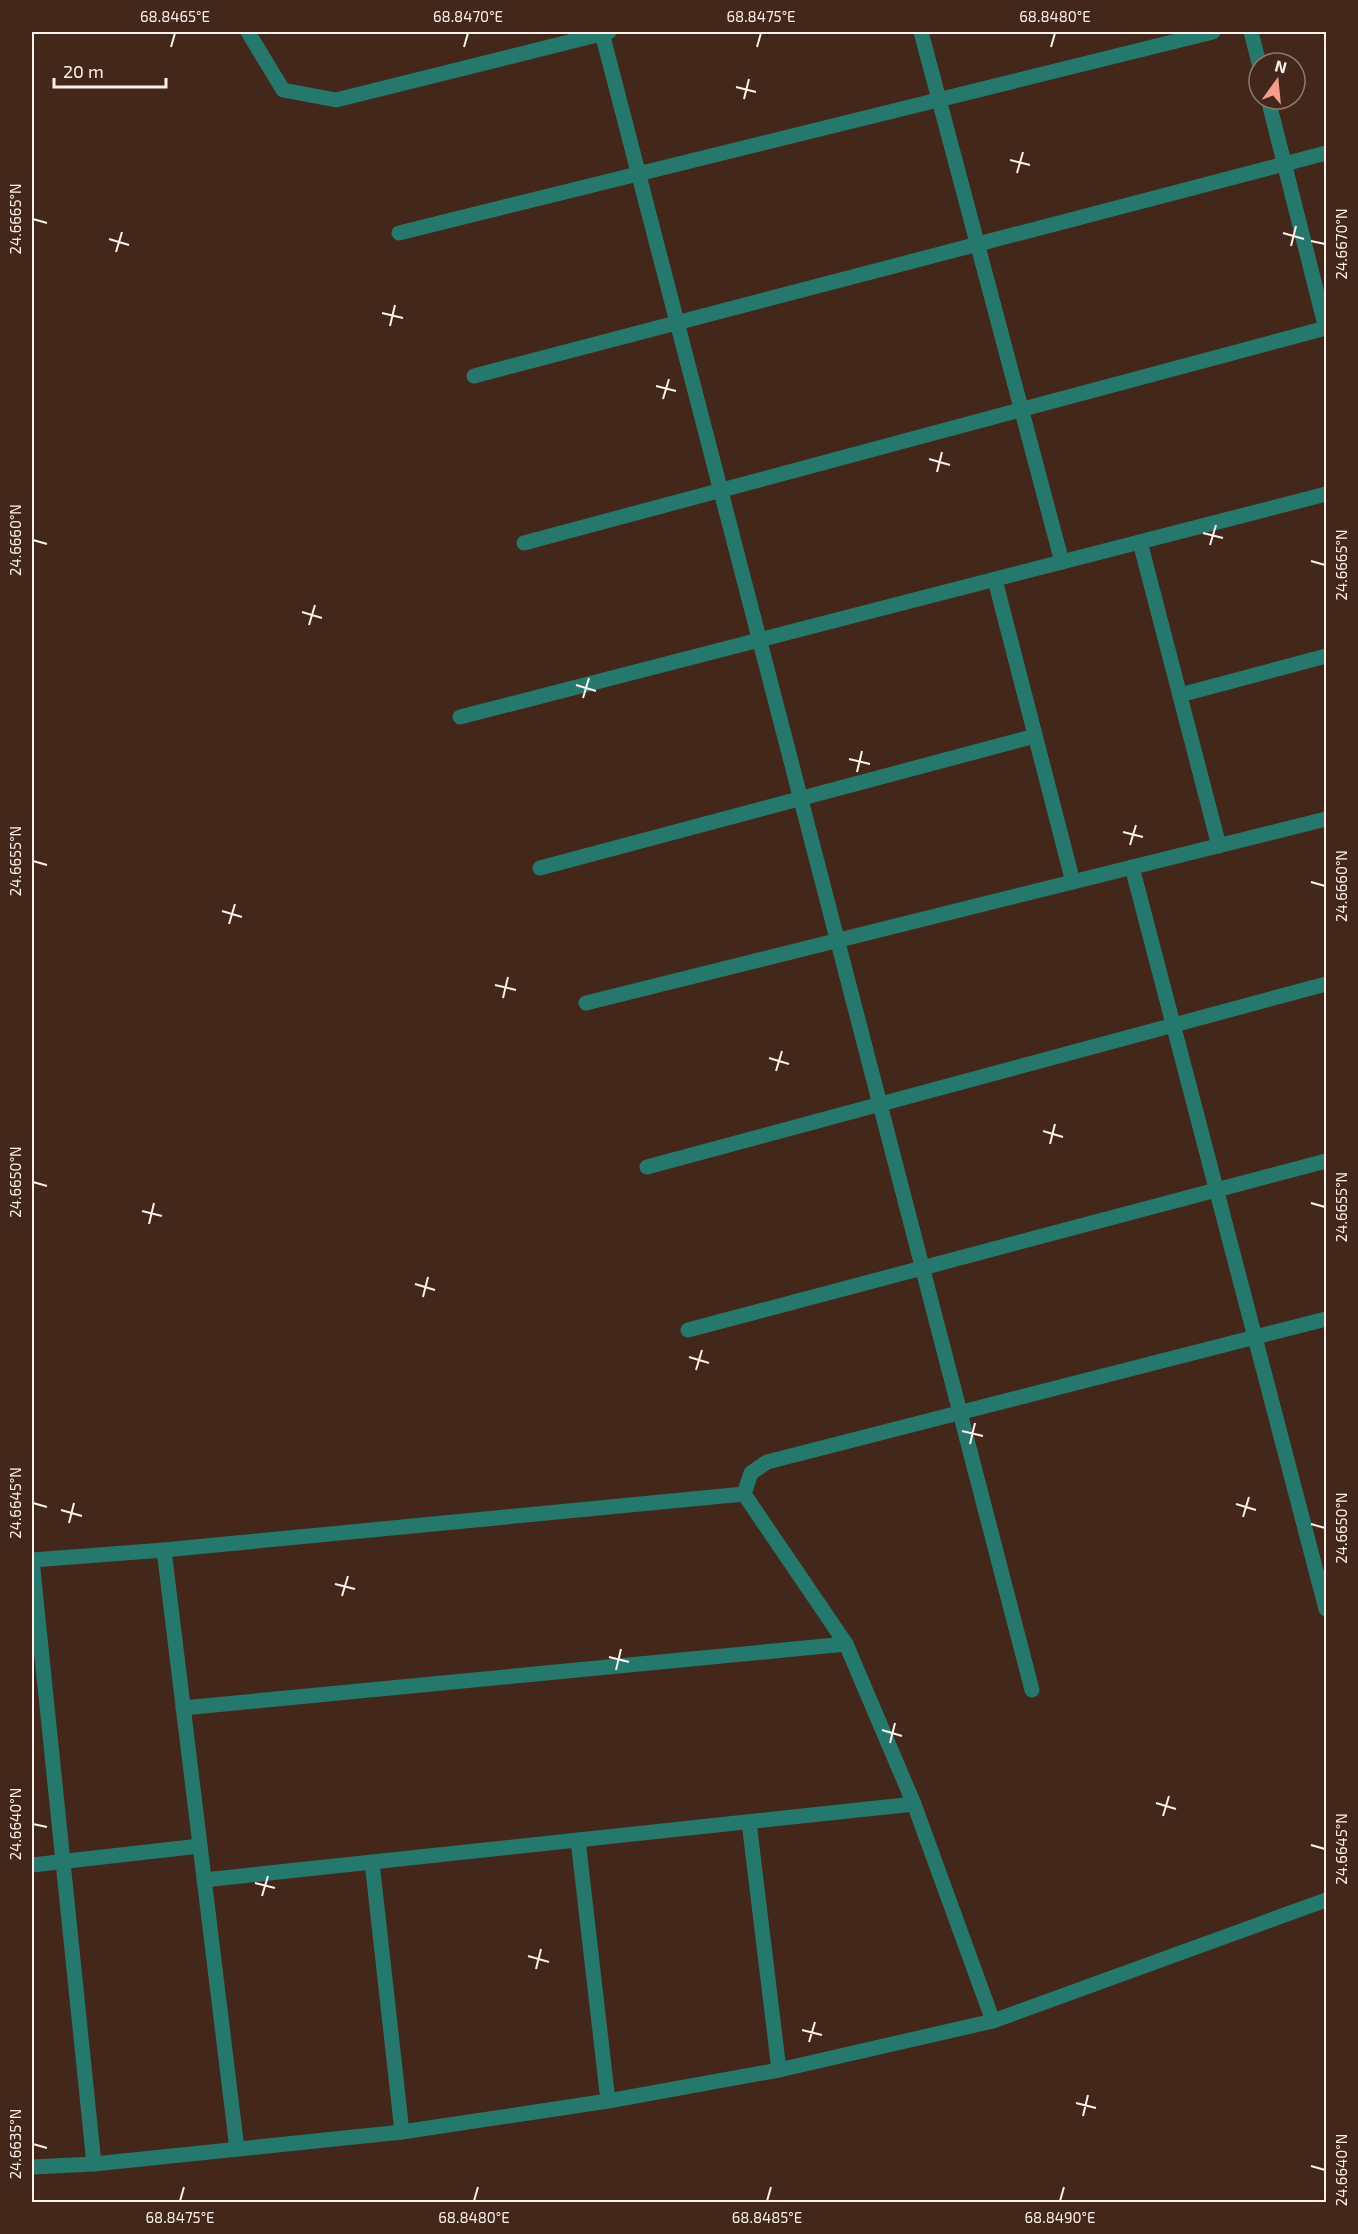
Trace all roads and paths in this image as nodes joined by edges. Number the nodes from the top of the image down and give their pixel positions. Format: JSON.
{"nodes":[{"id":1,"x":248,"y":32,"type":"edge"},
{"id":2,"x":605,"y":32,"type":"edge"},
{"id":3,"x":921,"y":32,"type":"edge"},
{"id":4,"x":1213,"y":32,"type":"edge"},
{"id":5,"x":1251,"y":32,"type":"edge"},
{"id":6,"x":1256,"y":51,"type":"edge"},
{"id":7,"x":939,"y":100,"type":"junction"},
{"id":8,"x":1271,"y":111,"type":"edge"},
{"id":9,"x":1326,"y":153,"type":"edge"},
{"id":10,"x":1285,"y":164,"type":"junction"},
{"id":11,"x":638,"y":174,"type":"junction"},
{"id":12,"x":399,"y":233,"type":"dead end"},
{"id":13,"x":977,"y":244,"type":"junction"},
{"id":14,"x":677,"y":323,"type":"junction"},
{"id":15,"x":1326,"y":329,"type":"edge"},
{"id":16,"x":474,"y":376,"type":"dead end"},
{"id":17,"x":1021,"y":409,"type":"junction"},
{"id":18,"x":720,"y":490,"type":"junction"},
{"id":19,"x":1326,"y":494,"type":"edge"},
{"id":20,"x":1140,"y":542,"type":"junction"},
{"id":21,"x":525,"y":543,"type":"dead end"},
{"id":22,"x":1062,"y":562,"type":"junction"},
{"id":23,"x":995,"y":579,"type":"junction"},
{"id":24,"x":759,"y":640,"type":"junction"},
{"id":25,"x":1326,"y":656,"type":"edge"},
{"id":26,"x":1180,"y":695,"type":"junction"},
{"id":27,"x":460,"y":717,"type":"dead end"},
{"id":28,"x":1035,"y":736,"type":"junction"},
{"id":29,"x":800,"y":799,"type":"junction"},
{"id":30,"x":1326,"y":819,"type":"edge"},
{"id":31,"x":1218,"y":846,"type":"junction"},
{"id":32,"x":1132,"y":867,"type":"junction"},
{"id":33,"x":540,"y":868,"type":"dead end"},
{"id":34,"x":1073,"y":882,"type":"junction"},
{"id":35,"x":837,"y":940,"type":"junction"},
{"id":36,"x":1326,"y":984,"type":"edge"},
{"id":37,"x":586,"y":1003,"type":"dead end"},
{"id":38,"x":1173,"y":1025,"type":"junction"},
{"id":39,"x":879,"y":1104,"type":"junction"},
{"id":40,"x":1326,"y":1161,"type":"edge"},
{"id":41,"x":647,"y":1167,"type":"dead end"},
{"id":42,"x":1217,"y":1190,"type":"junction"},
{"id":43,"x":922,"y":1268,"type":"junction"},
{"id":44,"x":1326,"y":1319,"type":"edge"},
{"id":45,"x":688,"y":1330,"type":"dead end"},
{"id":46,"x":1255,"y":1337,"type":"junction"},
{"id":47,"x":960,"y":1412,"type":"junction"},
{"id":48,"x":744,"y":1494,"type":"junction"},
{"id":49,"x":164,"y":1550,"type":"junction"},
{"id":50,"x":32,"y":1560,"type":"edge"},
{"id":51,"x":1326,"y":1609,"type":"edge"},
{"id":52,"x":846,"y":1644,"type":"junction"},
{"id":53,"x":1032,"y":1690,"type":"dead end"},
{"id":54,"x":183,"y":1708,"type":"junction"},
{"id":55,"x":914,"y":1804,"type":"junction"},
{"id":56,"x":749,"y":1822,"type":"junction"},
{"id":57,"x":578,"y":1840,"type":"junction"},
{"id":58,"x":200,"y":1846,"type":"junction"},
{"id":59,"x":63,"y":1861,"type":"junction"},
{"id":60,"x":372,"y":1862,"type":"junction"},
{"id":61,"x":32,"y":1865,"type":"edge"},
{"id":62,"x":204,"y":1880,"type":"junction"},
{"id":63,"x":1326,"y":1900,"type":"edge"},
{"id":64,"x":993,"y":2021,"type":"junction"},
{"id":65,"x":779,"y":2070,"type":"junction"},
{"id":66,"x":608,"y":2101,"type":"junction"},
{"id":67,"x":402,"y":2132,"type":"junction"},
{"id":68,"x":237,"y":2149,"type":"junction"},
{"id":69,"x":94,"y":2164,"type":"junction"},
{"id":70,"x":32,"y":2167,"type":"edge"}],
"edges":[{"from":1,"to":2,"type":"street"},
{"from":2,"to":11,"type":"street"},
{"from":3,"to":7,"type":"street"},
{"from":4,"to":7,"type":"street"},
{"from":5,"to":6,"type":"street"},
{"from":7,"to":11,"type":"street"},
{"from":7,"to":13,"type":"street"},
{"from":8,"to":10,"type":"street"},
{"from":9,"to":10,"type":"street"},
{"from":10,"to":13,"type":"street"},
{"from":10,"to":15,"type":"street"},
{"from":11,"to":12,"type":"street"},
{"from":11,"to":14,"type":"street"},
{"from":13,"to":14,"type":"street"},
{"from":13,"to":17,"type":"street"},
{"from":14,"to":16,"type":"street"},
{"from":14,"to":18,"type":"street"},
{"from":15,"to":17,"type":"street"},
{"from":17,"to":18,"type":"street"},
{"from":17,"to":22,"type":"street"},
{"from":18,"to":21,"type":"street"},
{"from":18,"to":24,"type":"street"},
{"from":19,"to":20,"type":"street"},
{"from":20,"to":22,"type":"street"},
{"from":20,"to":26,"type":"street"},
{"from":22,"to":23,"type":"street"},
{"from":23,"to":24,"type":"street"},
{"from":23,"to":28,"type":"street"},
{"from":24,"to":27,"type":"street"},
{"from":24,"to":29,"type":"street"},
{"from":25,"to":26,"type":"street"},
{"from":26,"to":31,"type":"street"},
{"from":28,"to":29,"type":"street"},
{"from":28,"to":34,"type":"street"},
{"from":29,"to":33,"type":"street"},
{"from":29,"to":35,"type":"street"},
{"from":30,"to":31,"type":"street"},
{"from":31,"to":32,"type":"street"},
{"from":32,"to":34,"type":"street"},
{"from":32,"to":38,"type":"street"},
{"from":34,"to":35,"type":"street"},
{"from":35,"to":37,"type":"street"},
{"from":35,"to":39,"type":"street"},
{"from":36,"to":38,"type":"street"},
{"from":38,"to":39,"type":"street"},
{"from":38,"to":42,"type":"street"},
{"from":39,"to":41,"type":"street"},
{"from":39,"to":43,"type":"street"},
{"from":40,"to":42,"type":"street"},
{"from":42,"to":43,"type":"street"},
{"from":42,"to":46,"type":"street"},
{"from":43,"to":45,"type":"street"},
{"from":43,"to":47,"type":"street"},
{"from":44,"to":46,"type":"street"},
{"from":46,"to":47,"type":"street"},
{"from":46,"to":51,"type":"street"},
{"from":47,"to":48,"type":"street"},
{"from":47,"to":53,"type":"street"},
{"from":48,"to":49,"type":"street"},
{"from":48,"to":52,"type":"street"},
{"from":49,"to":50,"type":"street"},
{"from":49,"to":54,"type":"street"},
{"from":50,"to":59,"type":"street"},
{"from":52,"to":54,"type":"street"},
{"from":52,"to":55,"type":"street"},
{"from":54,"to":58,"type":"street"},
{"from":55,"to":56,"type":"street"},
{"from":55,"to":64,"type":"street"},
{"from":56,"to":57,"type":"street"},
{"from":56,"to":65,"type":"street"},
{"from":57,"to":60,"type":"street"},
{"from":57,"to":66,"type":"street"},
{"from":58,"to":59,"type":"street"},
{"from":58,"to":62,"type":"street"},
{"from":59,"to":61,"type":"street"},
{"from":59,"to":69,"type":"street"},
{"from":60,"to":62,"type":"street"},
{"from":60,"to":67,"type":"street"},
{"from":62,"to":68,"type":"street"},
{"from":63,"to":64,"type":"street"},
{"from":64,"to":65,"type":"street"},
{"from":65,"to":66,"type":"street"},
{"from":66,"to":67,"type":"street"},
{"from":67,"to":68,"type":"street"},
{"from":68,"to":69,"type":"street"},
{"from":69,"to":70,"type":"street"}]}
